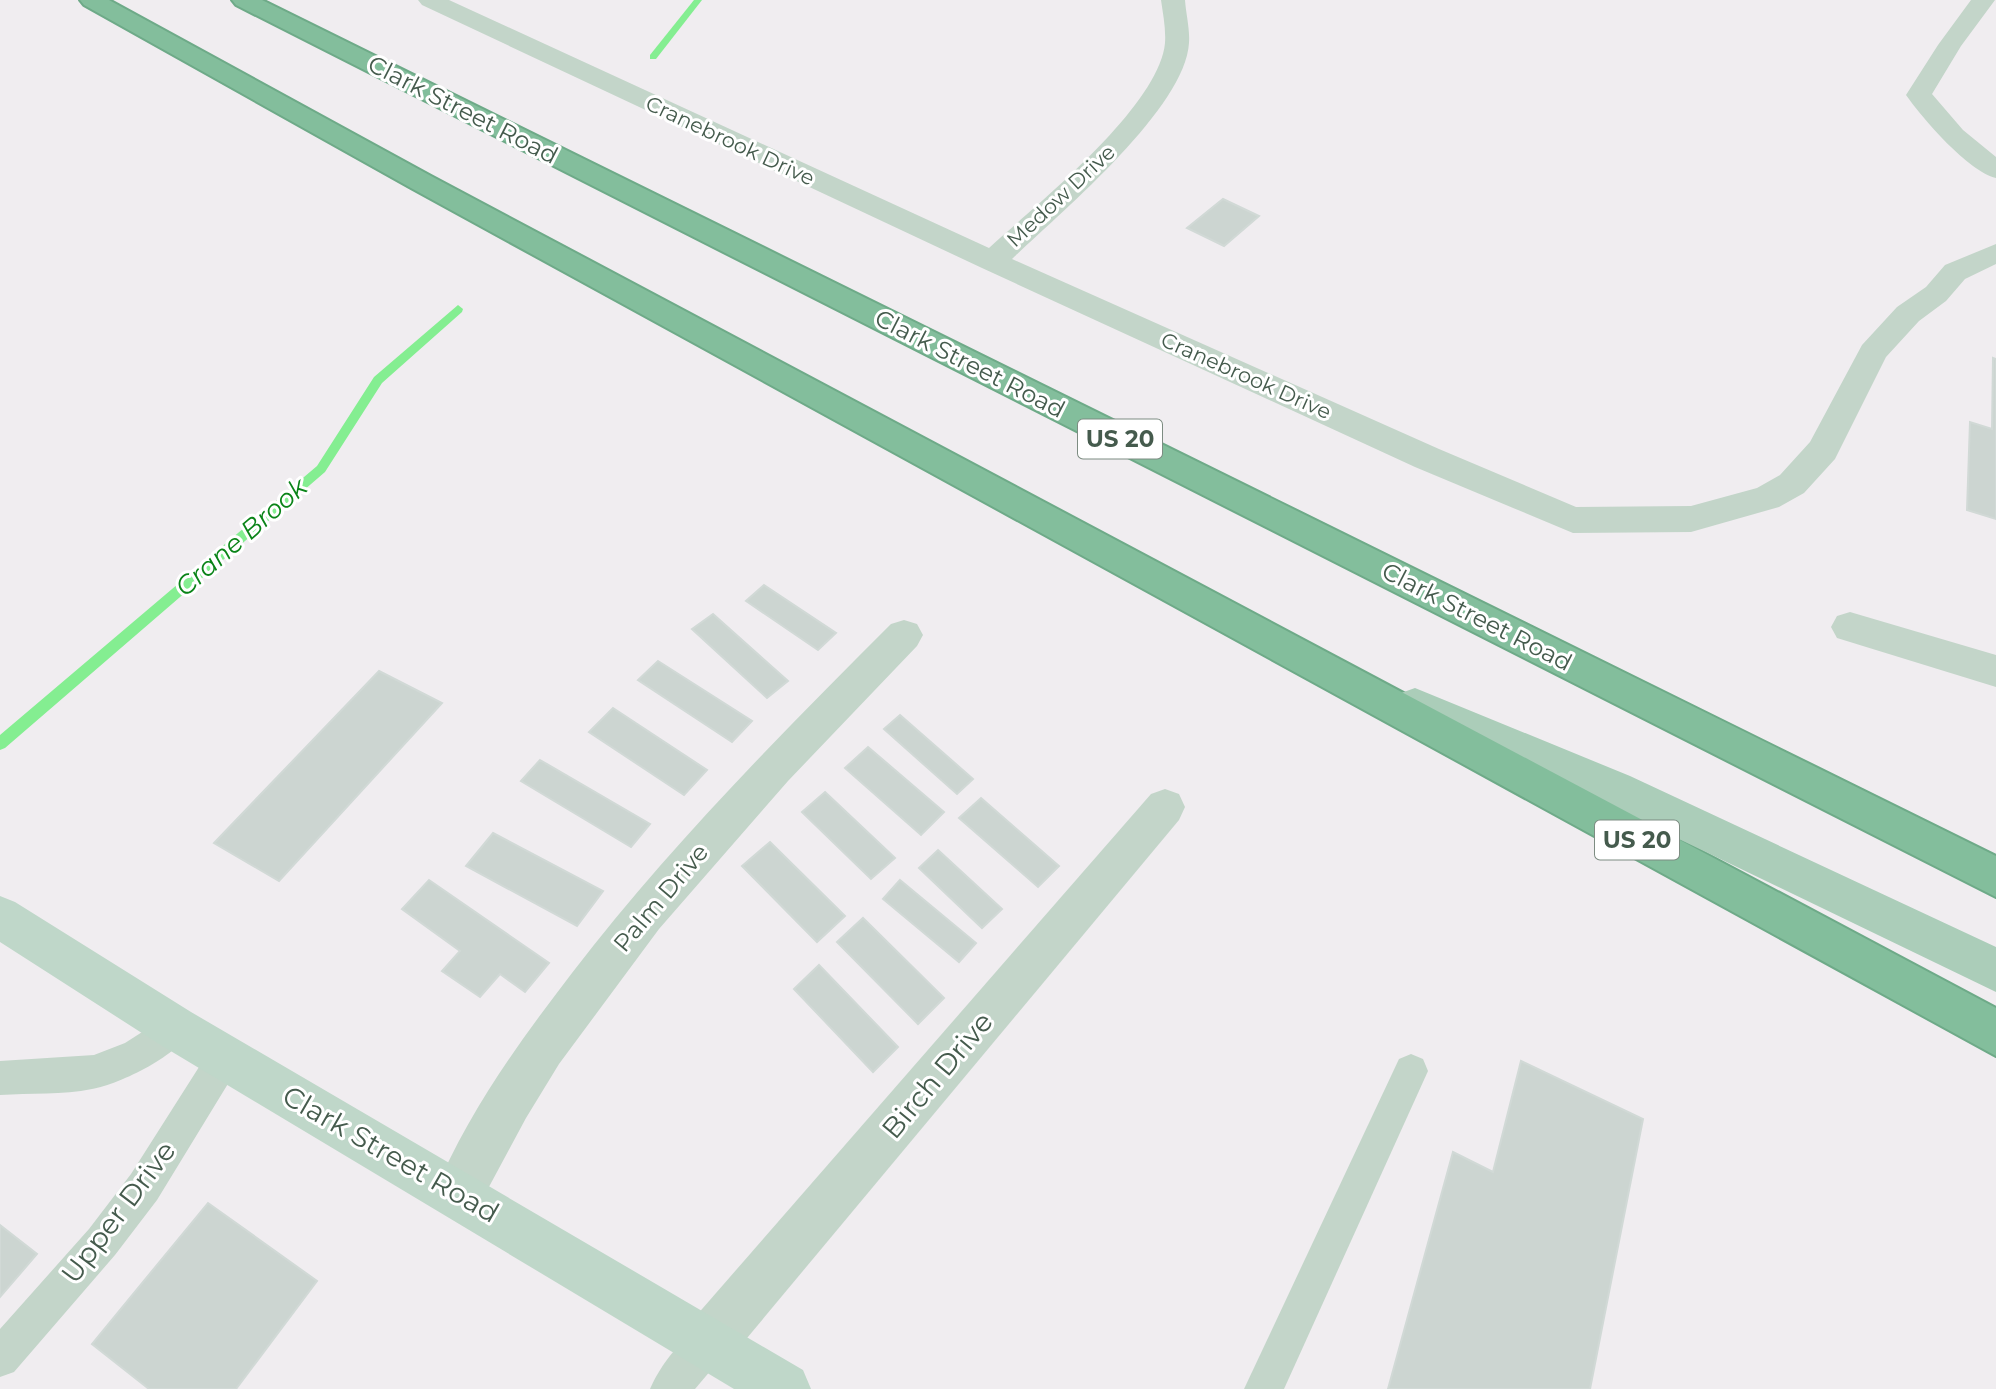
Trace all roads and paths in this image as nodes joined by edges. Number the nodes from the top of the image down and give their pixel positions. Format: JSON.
{"nodes":[{"id":1,"x":92,"y":0,"type":"edge"},
{"id":2,"x":244,"y":0,"type":"edge"},
{"id":3,"x":429,"y":0,"type":"edge"},
{"id":4,"x":1173,"y":0,"type":"edge"},
{"id":5,"x":1983,"y":0,"type":"edge"},
{"id":6,"x":1996,"y":170,"type":"edge"},
{"id":7,"x":1996,"y":253,"type":"edge"},
{"id":8,"x":992,"y":261,"type":"junction"},
{"id":9,"x":1850,"y":627,"type":"dead end"},
{"id":10,"x":904,"y":635,"type":"dead end"},
{"id":11,"x":1278,"y":647,"type":"junction"},
{"id":12,"x":1996,"y":671,"type":"edge"},
{"id":13,"x":1166,"y":807,"type":"dead end"},
{"id":14,"x":1996,"y":877,"type":"edge"},
{"id":15,"x":0,"y":916,"type":"edge"},
{"id":16,"x":1996,"y":970,"type":"edge"},
{"id":17,"x":175,"y":1028,"type":"junction"},
{"id":18,"x":1996,"y":1033,"type":"edge"},
{"id":19,"x":225,"y":1057,"type":"junction"},
{"id":20,"x":1410,"y":1071,"type":"dead end"},
{"id":21,"x":0,"y":1078,"type":"edge"},
{"id":22,"x":459,"y":1194,"type":"junction"},
{"id":23,"x":708,"y":1343,"type":"junction"},
{"id":24,"x":0,"y":1358,"type":"edge"},
{"id":25,"x":670,"y":1389,"type":"edge"},
{"id":26,"x":784,"y":1389,"type":"edge"},
{"id":27,"x":1264,"y":1389,"type":"edge"}],
"edges":[{"from":1,"to":11,"type":"highway","number":"US 20"},
{"from":2,"to":14,"type":"highway","name":"Clark Street Road","number":"US 20"},
{"from":3,"to":8,"type":"street","name":"Cranebrook Drive"},
{"from":4,"to":8,"type":"street","name":"Medow Drive"},
{"from":5,"to":6,"type":"street"},
{"from":7,"to":8,"type":"street","name":"Cranebrook Drive"},
{"from":9,"to":12,"type":"street"},
{"from":10,"to":22,"type":"street","name":"Palm Drive"},
{"from":11,"to":16,"type":"main road"},
{"from":11,"to":18,"type":"highway","number":"US 20"},
{"from":13,"to":23,"type":"street","name":"Birch Drive"},
{"from":15,"to":17,"type":"street","name":"Clark Street Road"},
{"from":17,"to":19,"type":"street","name":"Clark Street Road"},
{"from":17,"to":21,"type":"lane"},
{"from":19,"to":22,"type":"street","name":"Clark Street Road"},
{"from":19,"to":24,"type":"lane","name":"Upper Drive"},
{"from":20,"to":27,"type":"lane"},
{"from":22,"to":23,"type":"street","name":"Clark Street Road"},
{"from":23,"to":25,"type":"lane"},
{"from":23,"to":26,"type":"street","name":"Clark Street Road"}]}
